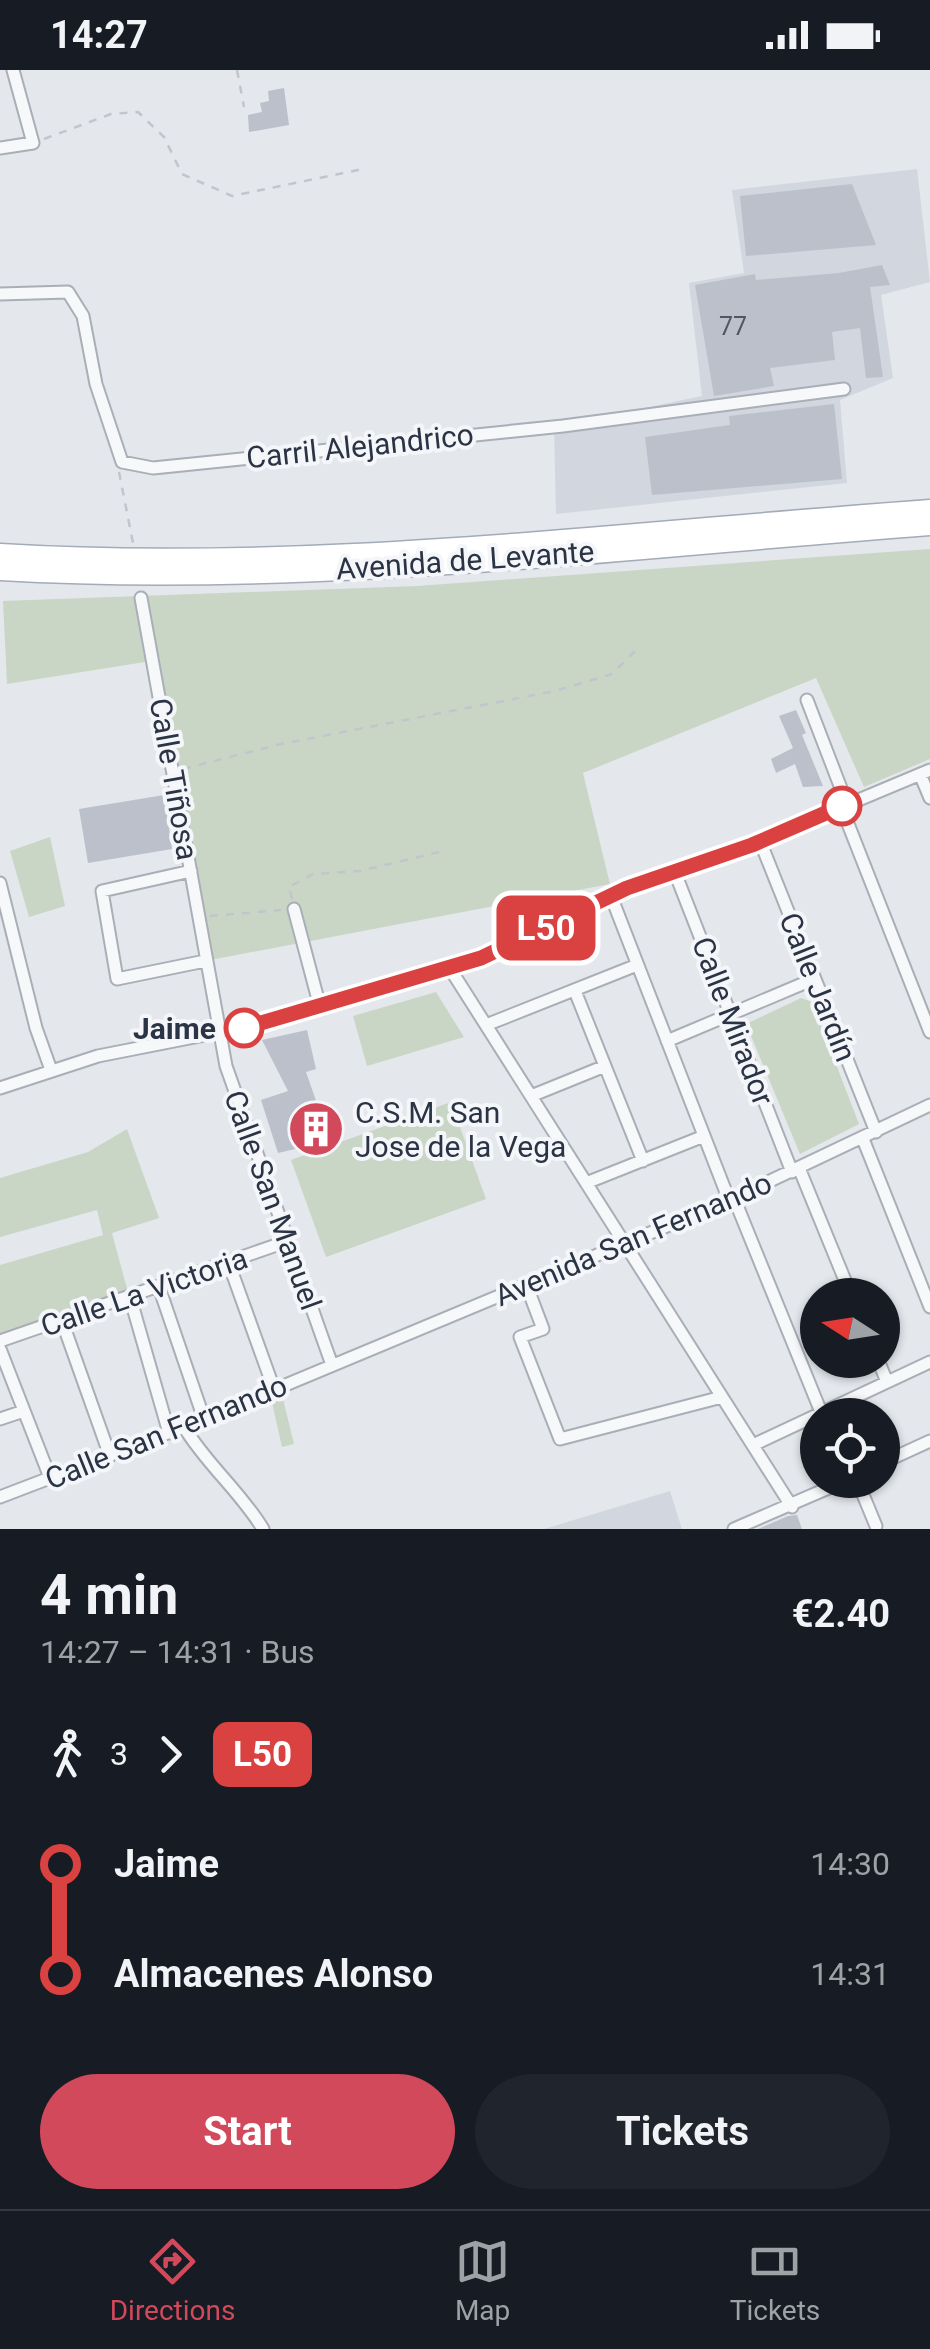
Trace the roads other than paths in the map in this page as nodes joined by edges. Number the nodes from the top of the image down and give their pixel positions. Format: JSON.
{"nodes":[{"id":1,"x":13,"y":70,"type":"edge"},
{"id":2,"x":0,"y":148,"type":"edge"},
{"id":3,"x":0,"y":294,"type":"edge"},
{"id":4,"x":844,"y":389,"type":"dead end"},
{"id":5,"x":926,"y":509,"type":"edge"},
{"id":6,"x":930,"y":526,"type":"edge"},
{"id":7,"x":0,"y":553,"type":"edge"},
{"id":8,"x":0,"y":571,"type":"edge"},
{"id":9,"x":141,"y":598,"type":"dead end"},
{"id":10,"x":807,"y":700,"type":"dead end"},
{"id":11,"x":925,"y":772,"type":"edge"},
{"id":12,"x":930,"y":798,"type":"edge"},
{"id":13,"x":844,"y":805,"type":"junction"},
{"id":14,"x":760,"y":841,"type":"junction"},
{"id":15,"x":674,"y":870,"type":"junction"},
{"id":16,"x":190,"y":871,"type":"junction"},
{"id":17,"x":1,"y":889,"type":"edge"},
{"id":18,"x":611,"y":896,"type":"junction"},
{"id":19,"x":294,"y":909,"type":"road end"},
{"id":20,"x":205,"y":961,"type":"junction"},
{"id":21,"x":637,"y":965,"type":"junction"},
{"id":22,"x":449,"y":968,"type":"junction"},
{"id":23,"x":814,"y":979,"type":"junction"},
{"id":24,"x":575,"y":992,"type":"junction"},
{"id":25,"x":320,"y":1007,"type":"junction"},
{"id":26,"x":730,"y":1014,"type":"junction"},
{"id":27,"x":486,"y":1026,"type":"junction"},
{"id":28,"x":930,"y":1032,"type":"edge"},
{"id":29,"x":219,"y":1033,"type":"junction"},
{"id":30,"x":666,"y":1040,"type":"junction"},
{"id":31,"x":606,"y":1066,"type":"junction"},
{"id":32,"x":51,"y":1070,"type":"junction"},
{"id":33,"x":0,"y":1088,"type":"edge"},
{"id":34,"x":531,"y":1096,"type":"junction"},
{"id":35,"x":930,"y":1106,"type":"edge"},
{"id":36,"x":876,"y":1132,"type":"junction"},
{"id":37,"x":704,"y":1136,"type":"junction"},
{"id":38,"x":863,"y":1139,"type":"junction"},
{"id":39,"x":644,"y":1160,"type":"junction"},
{"id":40,"x":795,"y":1170,"type":"junction"},
{"id":41,"x":586,"y":1183,"type":"junction"},
{"id":42,"x":732,"y":1199,"type":"junction"},
{"id":43,"x":288,"y":1241,"type":"junction"},
{"id":44,"x":624,"y":1242,"type":"junction"},
{"id":45,"x":229,"y":1264,"type":"junction"},
{"id":46,"x":843,"y":1278,"type":"edge"},
{"id":47,"x":526,"y":1284,"type":"junction"},
{"id":48,"x":159,"y":1288,"type":"junction"},
{"id":49,"x":130,"y":1297,"type":"junction"},
{"id":50,"x":930,"y":1307,"type":"edge"},
{"id":51,"x":62,"y":1321,"type":"junction"},
{"id":52,"x":0,"y":1345,"type":"edge"},
{"id":53,"x":930,"y":1362,"type":"edge"},
{"id":54,"x":332,"y":1365,"type":"junction"},
{"id":55,"x":885,"y":1378,"type":"edge"},
{"id":56,"x":887,"y":1382,"type":"junction"},
{"id":57,"x":274,"y":1389,"type":"junction"},
{"id":58,"x":722,"y":1397,"type":"junction"},
{"id":59,"x":815,"y":1398,"type":"edge"},
{"id":60,"x":852,"y":1398,"type":"edge"},
{"id":61,"x":24,"y":1411,"type":"junction"},
{"id":62,"x":0,"y":1419,"type":"edge"},
{"id":63,"x":204,"y":1419,"type":"junction"},
{"id":64,"x":800,"y":1422,"type":"edge"},
{"id":65,"x":184,"y":1427,"type":"junction"},
{"id":66,"x":169,"y":1432,"type":"junction"},
{"id":67,"x":930,"y":1441,"type":"edge"},
{"id":68,"x":753,"y":1445,"type":"junction"},
{"id":69,"x":900,"y":1455,"type":"edge"},
{"id":70,"x":110,"y":1456,"type":"junction"},
{"id":71,"x":51,"y":1480,"type":"junction"},
{"id":72,"x":0,"y":1497,"type":"edge"},
{"id":73,"x":810,"y":1498,"type":"edge"},
{"id":74,"x":864,"y":1498,"type":"edge"},
{"id":75,"x":792,"y":1507,"type":"junction"},
{"id":76,"x":876,"y":1526,"type":"dead end"},
{"id":77,"x":263,"y":1529,"type":"edge"},
{"id":78,"x":734,"y":1529,"type":"edge"}],
"edges":[{"from":1,"to":2,"type":"street"},
{"from":3,"to":4,"type":"street","name":"Carril Alejandrico"},
{"from":5,"to":7,"type":"main road","name":"Avenida de Levante"},
{"from":6,"to":8,"type":"main road","name":"Avenida de Levante"},
{"from":9,"to":16,"type":"street","name":"Calle Tiñosa"},
{"from":10,"to":13,"type":"street"},
{"from":11,"to":12,"type":"street"},
{"from":11,"to":13,"type":"street"},
{"from":13,"to":14,"type":"street"},
{"from":13,"to":28,"type":"street"},
{"from":14,"to":15,"type":"street"},
{"from":14,"to":23,"type":"street","name":"Calle Jardín"},
{"from":15,"to":18,"type":"street"},
{"from":15,"to":26,"type":"street","name":"Calle Mirador"},
{"from":16,"to":20,"type":"street","name":"Calle Tiñosa"},
{"from":16,"to":20,"type":"street"},
{"from":17,"to":32,"type":"street"},
{"from":18,"to":21,"type":"street"},
{"from":18,"to":22,"type":"street"},
{"from":19,"to":25,"type":"street"},
{"from":20,"to":29,"type":"street","name":"Calle San Manuel"},
{"from":21,"to":24,"type":"street"},
{"from":21,"to":30,"type":"street"},
{"from":22,"to":25,"type":"street"},
{"from":22,"to":27,"type":"street"},
{"from":23,"to":26,"type":"street"},
{"from":23,"to":36,"type":"street","name":"Calle Jardín"},
{"from":24,"to":27,"type":"street"},
{"from":24,"to":31,"type":"street"},
{"from":25,"to":29,"type":"street"},
{"from":26,"to":30,"type":"street"},
{"from":26,"to":40,"type":"street","name":"Calle Mirador"},
{"from":27,"to":34,"type":"street"},
{"from":29,"to":32,"type":"street"},
{"from":29,"to":43,"type":"street","name":"Calle San Manuel"},
{"from":30,"to":37,"type":"street"},
{"from":31,"to":34,"type":"street"},
{"from":31,"to":39,"type":"street"},
{"from":32,"to":33,"type":"street"},
{"from":34,"to":41,"type":"street"},
{"from":35,"to":36,"type":"street","name":"Avenida San Fernando"},
{"from":36,"to":38,"type":"street","name":"Avenida San Fernando"},
{"from":37,"to":39,"type":"street"},
{"from":37,"to":42,"type":"street"},
{"from":38,"to":40,"type":"street","name":"Avenida San Fernando"},
{"from":38,"to":50,"type":"street"},
{"from":39,"to":41,"type":"street"},
{"from":40,"to":42,"type":"street","name":"Avenida San Fernando"},
{"from":40,"to":46,"type":"street","name":"Calle Mirador"},
{"from":41,"to":44,"type":"street"},
{"from":42,"to":44,"type":"street","name":"Avenida San Fernando"},
{"from":42,"to":59,"type":"street"},
{"from":43,"to":45,"type":"street","name":"Calle La Victoria"},
{"from":43,"to":54,"type":"street","name":"Calle San Manuel"},
{"from":44,"to":47,"type":"street","name":"Avenida San Fernando"},
{"from":44,"to":58,"type":"street"},
{"from":45,"to":48,"type":"street","name":"Calle La Victoria"},
{"from":45,"to":57,"type":"street"},
{"from":47,"to":54,"type":"street","name":"Avenida San Fernando"},
{"from":47,"to":58,"type":"street"},
{"from":48,"to":49,"type":"street","name":"Calle La Victoria"},
{"from":48,"to":63,"type":"street"},
{"from":49,"to":51,"type":"street","name":"Calle La Victoria"},
{"from":49,"to":66,"type":"street"},
{"from":51,"to":52,"type":"street","name":"Calle La Victoria"},
{"from":51,"to":70,"type":"street"},
{"from":52,"to":61,"type":"street"},
{"from":53,"to":56,"type":"street"},
{"from":54,"to":57,"type":"street","name":"Calle San Fernando"},
{"from":55,"to":56,"type":"street"},
{"from":56,"to":60,"type":"street"},
{"from":57,"to":63,"type":"street","name":"Calle San Fernando"},
{"from":58,"to":68,"type":"street"},
{"from":61,"to":62,"type":"street"},
{"from":61,"to":71,"type":"street"},
{"from":63,"to":65,"type":"street","name":"Calle San Fernando"},
{"from":64,"to":68,"type":"street"},
{"from":65,"to":66,"type":"street","name":"Calle San Fernando"},
{"from":65,"to":77,"type":"street"},
{"from":66,"to":70,"type":"street","name":"Calle San Fernando"},
{"from":67,"to":69,"type":"street"},
{"from":68,"to":75,"type":"street"},
{"from":70,"to":71,"type":"street","name":"Calle San Fernando"},
{"from":71,"to":72,"type":"street","name":"Calle San Fernando"},
{"from":73,"to":75,"type":"street"},
{"from":74,"to":76,"type":"street"},
{"from":75,"to":78,"type":"street"}]}
